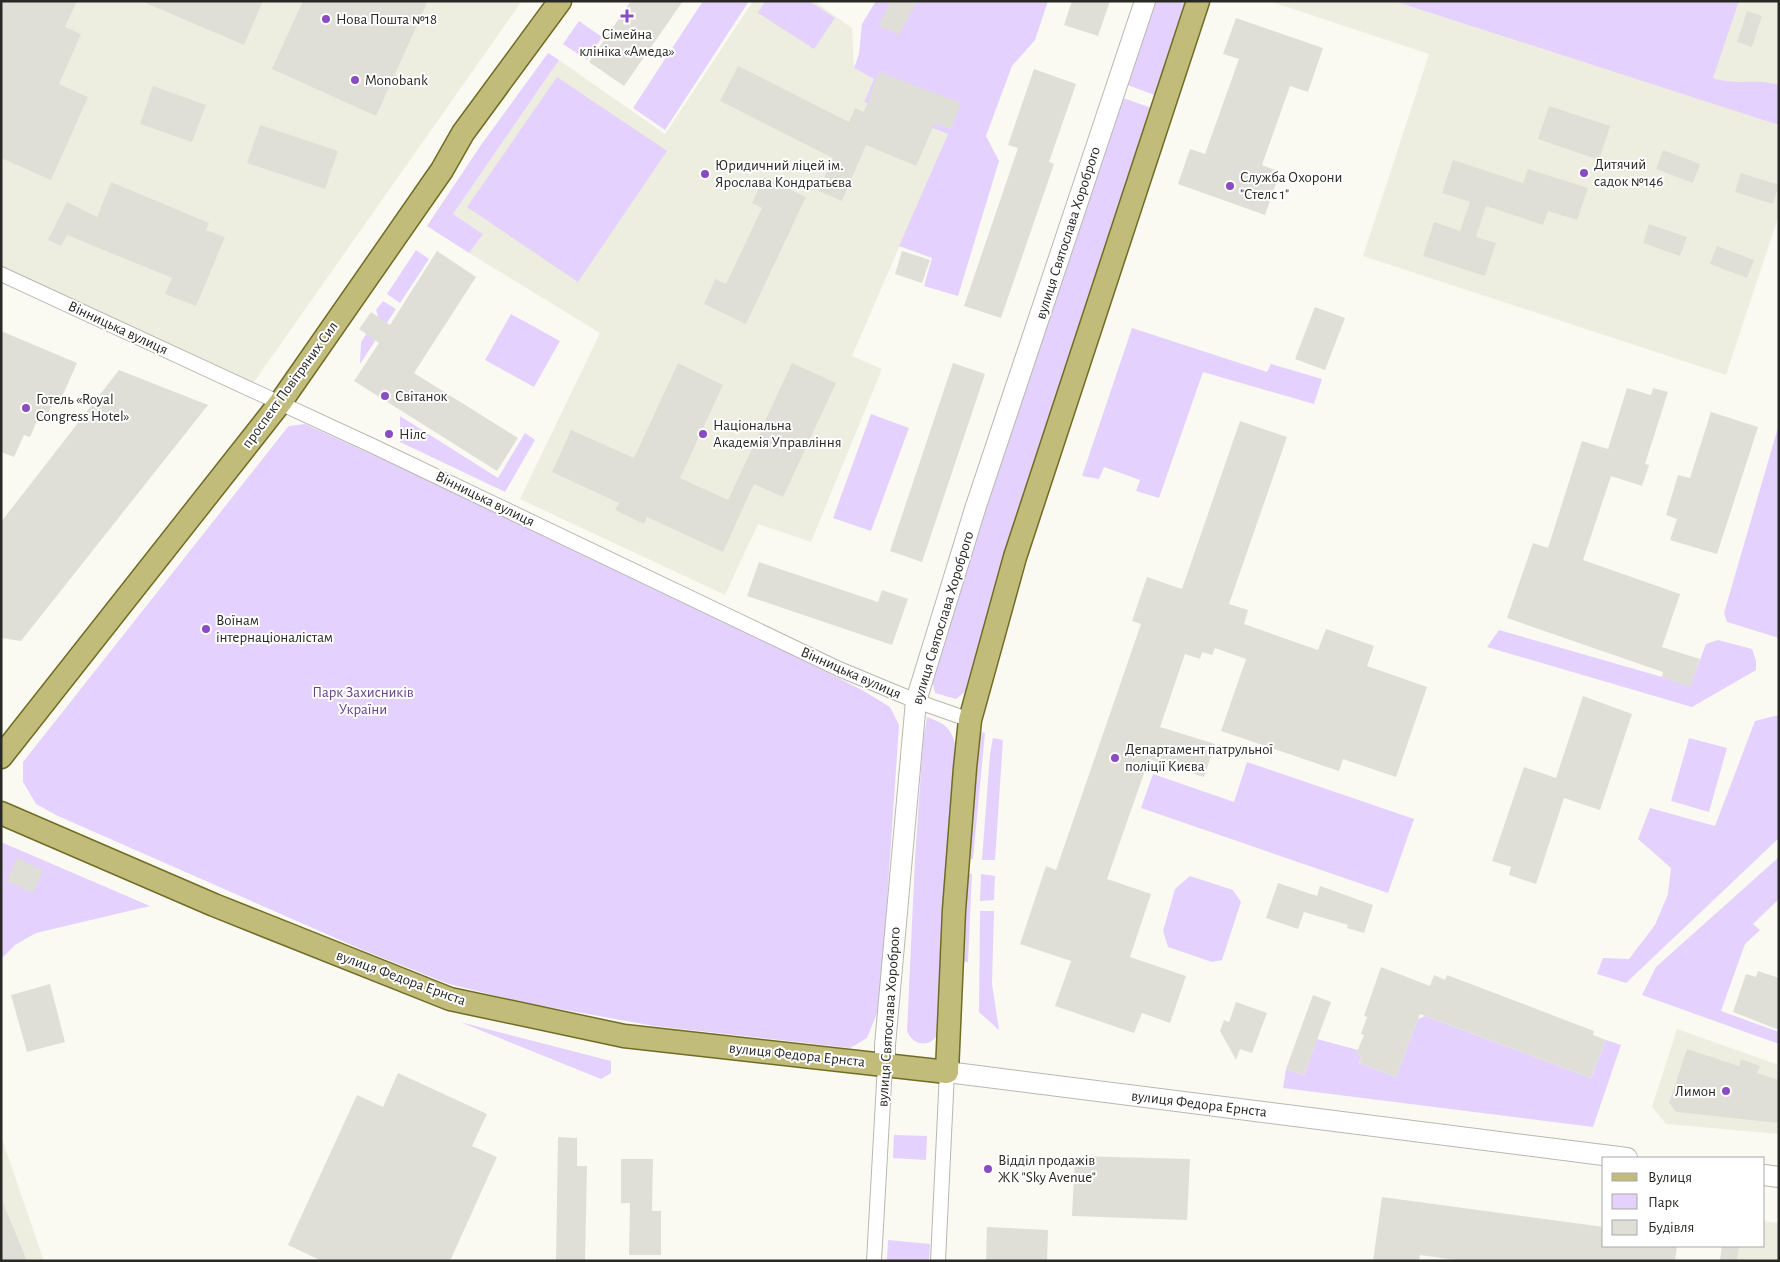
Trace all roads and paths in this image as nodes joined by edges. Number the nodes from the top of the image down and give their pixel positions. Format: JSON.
{"nodes":[{"id":1,"x":560,"y":1,"type":"edge"},
{"id":2,"x":1145,"y":1,"type":"edge"},
{"id":3,"x":1198,"y":1,"type":"edge"},
{"id":4,"x":1,"y":274,"type":"edge"},
{"id":5,"x":280,"y":403,"type":"junction"},
{"id":6,"x":916,"y":701,"type":"junction"},
{"id":7,"x":970,"y":720,"type":"junction"},
{"id":8,"x":1,"y":757,"type":"edge"},
{"id":9,"x":1,"y":813,"type":"edge"},
{"id":10,"x":885,"y":1065,"type":"junction"},
{"id":11,"x":947,"y":1072,"type":"junction"},
{"id":12,"x":1619,"y":1157,"type":"edge"},
{"id":13,"x":1765,"y":1176,"type":"edge"},
{"id":14,"x":1779,"y":1177,"type":"edge"},
{"id":15,"x":874,"y":1261,"type":"edge"},
{"id":16,"x":938,"y":1261,"type":"edge"}],
"edges":[{"from":1,"to":5,"type":"main road","name":"проспект Повітряних Сил"},
{"from":2,"to":6,"type":"street","name":"вулиця Святослава Хороброго"},
{"from":3,"to":7,"type":"main road"},
{"from":4,"to":5,"type":"street","name":"Вінницька вулиця"},
{"from":5,"to":6,"type":"street","name":"Вінницька вулиця"},
{"from":5,"to":8,"type":"main road","name":"проспект Повітряних Сил"},
{"from":6,"to":7,"type":"street","name":"Вінницька вулиця"},
{"from":6,"to":10,"type":"street","name":"вулиця Святослава Хороброго"},
{"from":7,"to":11,"type":"main road"},
{"from":9,"to":10,"type":"main road","name":"вулиця Федора Ернста"},
{"from":10,"to":11,"type":"main road","name":"вулиця Федора Ернста"},
{"from":10,"to":15,"type":"street","name":"вулиця Святослава Хороброго"},
{"from":11,"to":12,"type":"street","name":"вулиця Федора Ернста"},
{"from":11,"to":16,"type":"street"},
{"from":13,"to":14,"type":"street"}]}
